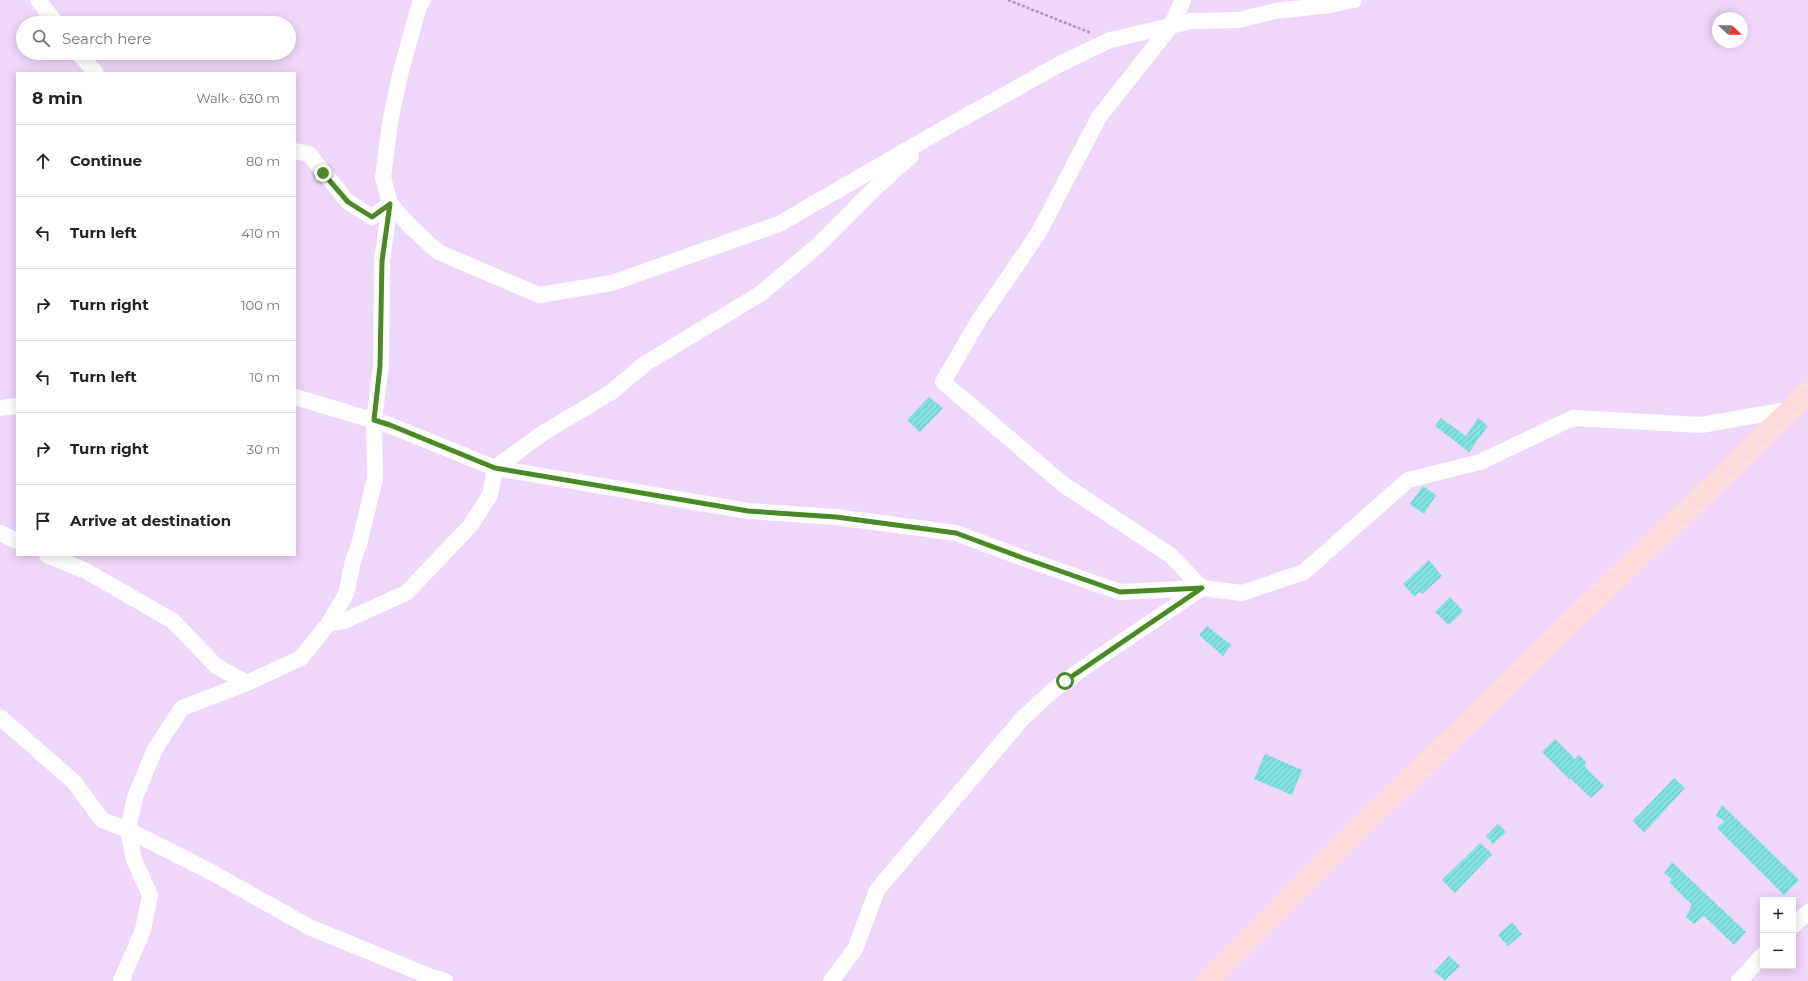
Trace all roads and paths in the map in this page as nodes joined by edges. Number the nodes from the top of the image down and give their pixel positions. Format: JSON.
{"nodes":[{"id":1,"x":38,"y":0,"type":"edge"},
{"id":2,"x":423,"y":0,"type":"edge"},
{"id":3,"x":1008,"y":0,"type":"edge"},
{"id":4,"x":1183,"y":0,"type":"edge"},
{"id":5,"x":1354,"y":0,"type":"edge"},
{"id":6,"x":51,"y":16,"type":"edge"},
{"id":7,"x":1171,"y":26,"type":"junction"},
{"id":8,"x":1110,"y":40,"type":"junction"},
{"id":9,"x":84,"y":60,"type":"edge"},
{"id":10,"x":95,"y":72,"type":"edge"},
{"id":11,"x":938,"y":132,"type":"junction"},
{"id":12,"x":296,"y":151,"type":"edge"},
{"id":13,"x":390,"y":204,"type":"junction"},
{"id":14,"x":1808,"y":393,"type":"edge"},
{"id":15,"x":296,"y":397,"type":"edge"},
{"id":16,"x":16,"y":406,"type":"edge"},
{"id":17,"x":0,"y":408,"type":"edge"},
{"id":18,"x":1792,"y":409,"type":"junction"},
{"id":19,"x":374,"y":420,"type":"junction"},
{"id":20,"x":495,"y":468,"type":"junction"},
{"id":21,"x":0,"y":533,"type":"edge"},
{"id":22,"x":16,"y":541,"type":"edge"},
{"id":23,"x":49,"y":556,"type":"edge"},
{"id":24,"x":1202,"y":588,"type":"junction"},
{"id":25,"x":329,"y":623,"type":"junction"},
{"id":26,"x":247,"y":683,"type":"junction"},
{"id":27,"x":0,"y":717,"type":"edge"},
{"id":28,"x":128,"y":830,"type":"junction"},
{"id":29,"x":1808,"y":912,"type":"edge"},
{"id":30,"x":1796,"y":923,"type":"edge"},
{"id":31,"x":1760,"y":958,"type":"edge"},
{"id":32,"x":121,"y":981,"type":"edge"},
{"id":33,"x":445,"y":981,"type":"edge"},
{"id":34,"x":831,"y":981,"type":"edge"},
{"id":35,"x":1207,"y":981,"type":"edge"},
{"id":36,"x":1739,"y":981,"type":"edge"}],
"edges":[{"from":1,"to":6,"type":"street"},
{"from":2,"to":13,"type":"street"},
{"from":3,"to":8,"type":"path"},
{"from":4,"to":7,"type":"street"},
{"from":5,"to":7,"type":"street"},
{"from":7,"to":8,"type":"street"},
{"from":7,"to":24,"type":"street"},
{"from":8,"to":11,"type":"street"},
{"from":9,"to":10,"type":"street"},
{"from":11,"to":13,"type":"street"},
{"from":11,"to":20,"type":"street"},
{"from":12,"to":13,"type":"street"},
{"from":13,"to":19,"type":"street"},
{"from":14,"to":18,"type":"main road"},
{"from":15,"to":19,"type":"street"},
{"from":16,"to":17,"type":"street"},
{"from":18,"to":24,"type":"street"},
{"from":18,"to":35,"type":"main road"},
{"from":19,"to":20,"type":"street"},
{"from":19,"to":25,"type":"street"},
{"from":20,"to":24,"type":"street"},
{"from":20,"to":25,"type":"street"},
{"from":21,"to":22,"type":"street"},
{"from":23,"to":26,"type":"street"},
{"from":24,"to":34,"type":"street"},
{"from":25,"to":26,"type":"street"},
{"from":26,"to":28,"type":"street"},
{"from":27,"to":28,"type":"street"},
{"from":28,"to":32,"type":"street"},
{"from":28,"to":33,"type":"street"},
{"from":29,"to":30,"type":"street"},
{"from":31,"to":36,"type":"street"}]}
